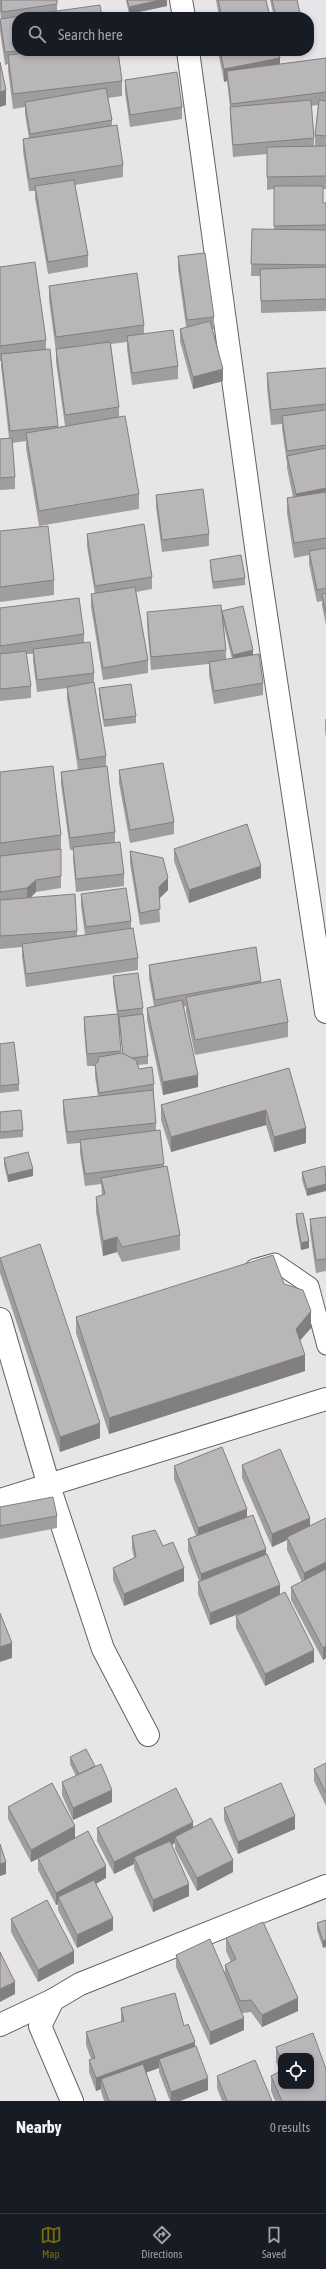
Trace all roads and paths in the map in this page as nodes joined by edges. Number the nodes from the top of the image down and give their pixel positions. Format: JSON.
{"nodes":[{"id":1,"x":181,"y":0,"type":"edge"},
{"id":2,"x":183,"y":12,"type":"edge"},
{"id":3,"x":189,"y":56,"type":"edge"},
{"id":4,"x":326,"y":1012,"type":"edge"},
{"id":5,"x":237,"y":1273,"type":"edge"},
{"id":6,"x":0,"y":1319,"type":"edge"},
{"id":7,"x":326,"y":1346,"type":"edge"},
{"id":8,"x":326,"y":1399,"type":"edge"},
{"id":9,"x":49,"y":1486,"type":"junction"},
{"id":10,"x":0,"y":1500,"type":"edge"},
{"id":11,"x":148,"y":1735,"type":"dead end"},
{"id":12,"x":326,"y":1886,"type":"edge"},
{"id":13,"x":53,"y":2000,"type":"junction"},
{"id":14,"x":0,"y":2026,"type":"edge"},
{"id":15,"x":72,"y":2101,"type":"edge"}],
"edges":[{"from":1,"to":2,"type":"street"},
{"from":3,"to":4,"type":"street"},
{"from":5,"to":7,"type":"lane"},
{"from":6,"to":9,"type":"street"},
{"from":8,"to":9,"type":"street"},
{"from":9,"to":10,"type":"street"},
{"from":9,"to":11,"type":"street"},
{"from":12,"to":13,"type":"street"},
{"from":13,"to":14,"type":"street"},
{"from":13,"to":15,"type":"street"}]}
